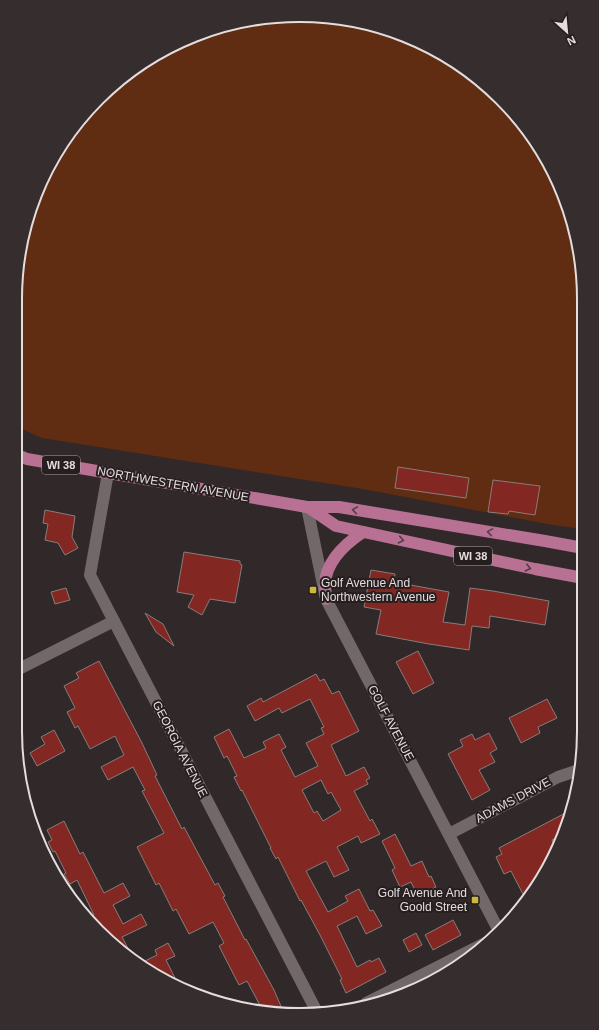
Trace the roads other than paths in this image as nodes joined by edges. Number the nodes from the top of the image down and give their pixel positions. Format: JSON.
{"nodes":[{"id":1,"x":22,"y":457,"type":"edge"},
{"id":2,"x":108,"y":473,"type":"junction"},
{"id":3,"x":307,"y":507,"type":"junction"},
{"id":4,"x":363,"y":532,"type":"junction"},
{"id":5,"x":577,"y":547,"type":"edge"},
{"id":6,"x":577,"y":577,"type":"edge"},
{"id":7,"x":326,"y":599,"type":"junction"},
{"id":8,"x":114,"y":621,"type":"junction"},
{"id":9,"x":22,"y":668,"type":"edge"},
{"id":10,"x":574,"y":771,"type":"edge"},
{"id":11,"x":449,"y":834,"type":"junction"},
{"id":12,"x":497,"y":926,"type":"edge"},
{"id":13,"x":465,"y":953,"type":"edge"},
{"id":14,"x":380,"y":996,"type":"edge"},
{"id":15,"x":314,"y":1007,"type":"edge"}],
"edges":[{"from":1,"to":2,"type":"main road","name":"NORTHWESTERN AVENUE","number":"WI 38"},
{"from":2,"to":3,"type":"main road","name":"NORTHWESTERN AVENUE","number":"WI 38"},
{"from":2,"to":8,"type":"street","name":"GEORGIA AVENUE"},
{"from":3,"to":4,"type":"main road","name":"NORTHWESTERN AVENUE","number":"WI 38"},
{"from":5,"to":3,"type":"main road","name":"NORTHWESTERN AVENUE","number":"WI 38","one_way":true},
{"from":3,"to":7,"type":"street","name":"GOLF AVENUE"},
{"from":4,"to":6,"type":"main road","name":"NORTHWESTERN AVENUE","number":"WI 38","one_way":true},
{"from":4,"to":7,"type":"main road"},
{"from":7,"to":11,"type":"street","name":"GOLF AVENUE"},
{"from":8,"to":9,"type":"street"},
{"from":8,"to":15,"type":"street","name":"GEORGIA AVENUE"},
{"from":10,"to":11,"type":"street","name":"ADAMS DRIVE"},
{"from":11,"to":12,"type":"street","name":"GOLF AVENUE"},
{"from":13,"to":14,"type":"street"}]}
